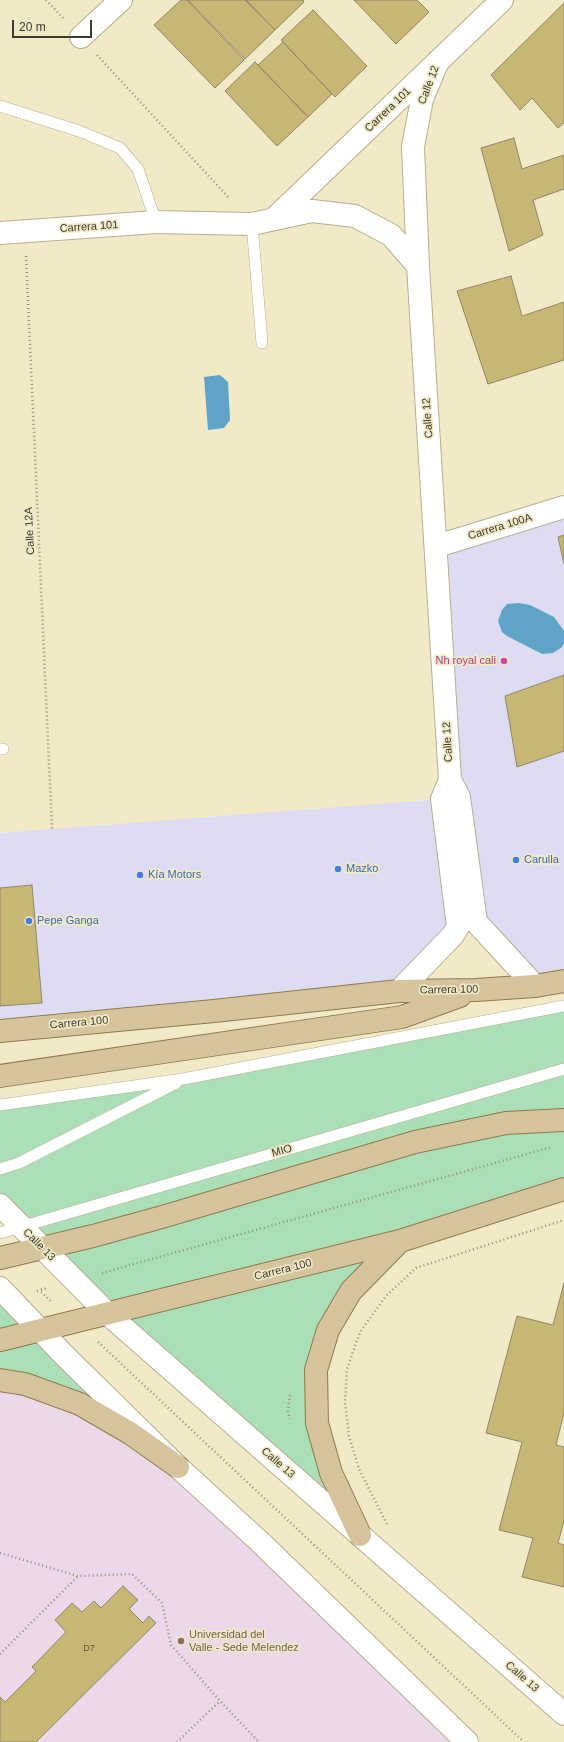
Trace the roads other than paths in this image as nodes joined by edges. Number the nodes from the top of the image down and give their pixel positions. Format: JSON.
{"nodes":[{"id":1,"x":122,"y":0,"type":"edge"},
{"id":2,"x":502,"y":0,"type":"edge"},
{"id":3,"x":81,"y":37,"type":"road end"},
{"id":4,"x":438,"y":61,"type":"junction"},
{"id":5,"x":0,"y":106,"type":"edge"},
{"id":6,"x":274,"y":219,"type":"junction"},
{"id":7,"x":156,"y":222,"type":"junction"},
{"id":8,"x":252,"y":224,"type":"junction"},
{"id":9,"x":0,"y":233,"type":"edge"},
{"id":10,"x":418,"y":266,"type":"junction"},
{"id":11,"x":262,"y":343,"type":"dead end"},
{"id":12,"x":564,"y":508,"type":"edge"},
{"id":13,"x":437,"y":546,"type":"junction"},
{"id":14,"x":450,"y":780,"type":"junction"},
{"id":15,"x":564,"y":981,"type":"edge"},
{"id":16,"x":535,"y":986,"type":"junction"},
{"id":17,"x":399,"y":990,"type":"junction"},
{"id":18,"x":476,"y":990,"type":"junction"},
{"id":19,"x":564,"y":1006,"type":"edge"},
{"id":20,"x":0,"y":1031,"type":"edge"},
{"id":21,"x":564,"y":1070,"type":"edge"},
{"id":22,"x":0,"y":1076,"type":"edge"},
{"id":23,"x":183,"y":1079,"type":"junction"},
{"id":24,"x":0,"y":1105,"type":"edge"},
{"id":25,"x":564,"y":1120,"type":"edge"},
{"id":26,"x":0,"y":1169,"type":"edge"},
{"id":27,"x":564,"y":1189,"type":"edge"},
{"id":28,"x":0,"y":1205,"type":"edge"},
{"id":29,"x":10,"y":1229,"type":"edge"},
{"id":30,"x":400,"y":1241,"type":"junction"},
{"id":31,"x":41,"y":1248,"type":"junction"},
{"id":32,"x":0,"y":1258,"type":"edge"},
{"id":33,"x":5,"y":1293,"type":"edge"},
{"id":34,"x":109,"y":1315,"type":"junction"},
{"id":35,"x":41,"y":1330,"type":"junction"},
{"id":36,"x":0,"y":1340,"type":"edge"},
{"id":37,"x":0,"y":1380,"type":"edge"},
{"id":38,"x":178,"y":1467,"type":"junction"},
{"id":39,"x":360,"y":1535,"type":"junction"},
{"id":40,"x":564,"y":1714,"type":"edge"},
{"id":41,"x":465,"y":1742,"type":"edge"}],
"edges":[{"from":1,"to":3,"type":"street"},
{"from":2,"to":4,"type":"street","name":"Carrera 101"},
{"from":4,"to":6,"type":"street","name":"Carrera 101"},
{"from":4,"to":10,"type":"street","name":"Calle 12"},
{"from":5,"to":7,"type":"lane"},
{"from":6,"to":8,"type":"street","name":"Carrera 101"},
{"from":6,"to":10,"type":"street","name":"Carrera 101"},
{"from":7,"to":8,"type":"street","name":"Carrera 101"},
{"from":7,"to":9,"type":"street","name":"Carrera 101"},
{"from":8,"to":11,"type":"lane"},
{"from":10,"to":13,"type":"street","name":"Calle 12"},
{"from":12,"to":13,"type":"street","name":"Carrera 100A"},
{"from":13,"to":14,"type":"street","name":"Calle 12"},
{"from":14,"to":16,"type":"street","name":"Calle 12"},
{"from":14,"to":17,"type":"street","name":"Calle 12"},
{"from":15,"to":16,"type":"main road","name":"Carrera 100"},
{"from":16,"to":18,"type":"main road","name":"Carrera 100"},
{"from":17,"to":18,"type":"main road","name":"Carrera 100"},
{"from":17,"to":20,"type":"main road","name":"Carrera 100"},
{"from":18,"to":22,"type":"main road"},
{"from":19,"to":23,"type":"lane"},
{"from":21,"to":29,"type":"lane","name":"MIO"},
{"from":23,"to":24,"type":"lane"},
{"from":23,"to":26,"type":"lane"},
{"from":25,"to":31,"type":"main road"},
{"from":27,"to":30,"type":"main road","name":"Carrera 100"},
{"from":28,"to":29,"type":"street","name":"Calle 13"},
{"from":29,"to":31,"type":"street","name":"Calle 13"},
{"from":30,"to":34,"type":"main road","name":"Carrera 100"},
{"from":30,"to":39,"type":"main road"},
{"from":31,"to":32,"type":"main road"},
{"from":31,"to":34,"type":"street","name":"Calle 13"},
{"from":33,"to":35,"type":"street"},
{"from":34,"to":35,"type":"main road","name":"Carrera 100"},
{"from":34,"to":39,"type":"street","name":"Calle 13"},
{"from":35,"to":36,"type":"main road","name":"Carrera 100"},
{"from":35,"to":38,"type":"street"},
{"from":37,"to":38,"type":"main road"},
{"from":38,"to":41,"type":"street"},
{"from":39,"to":40,"type":"street","name":"Calle 13"}]}
